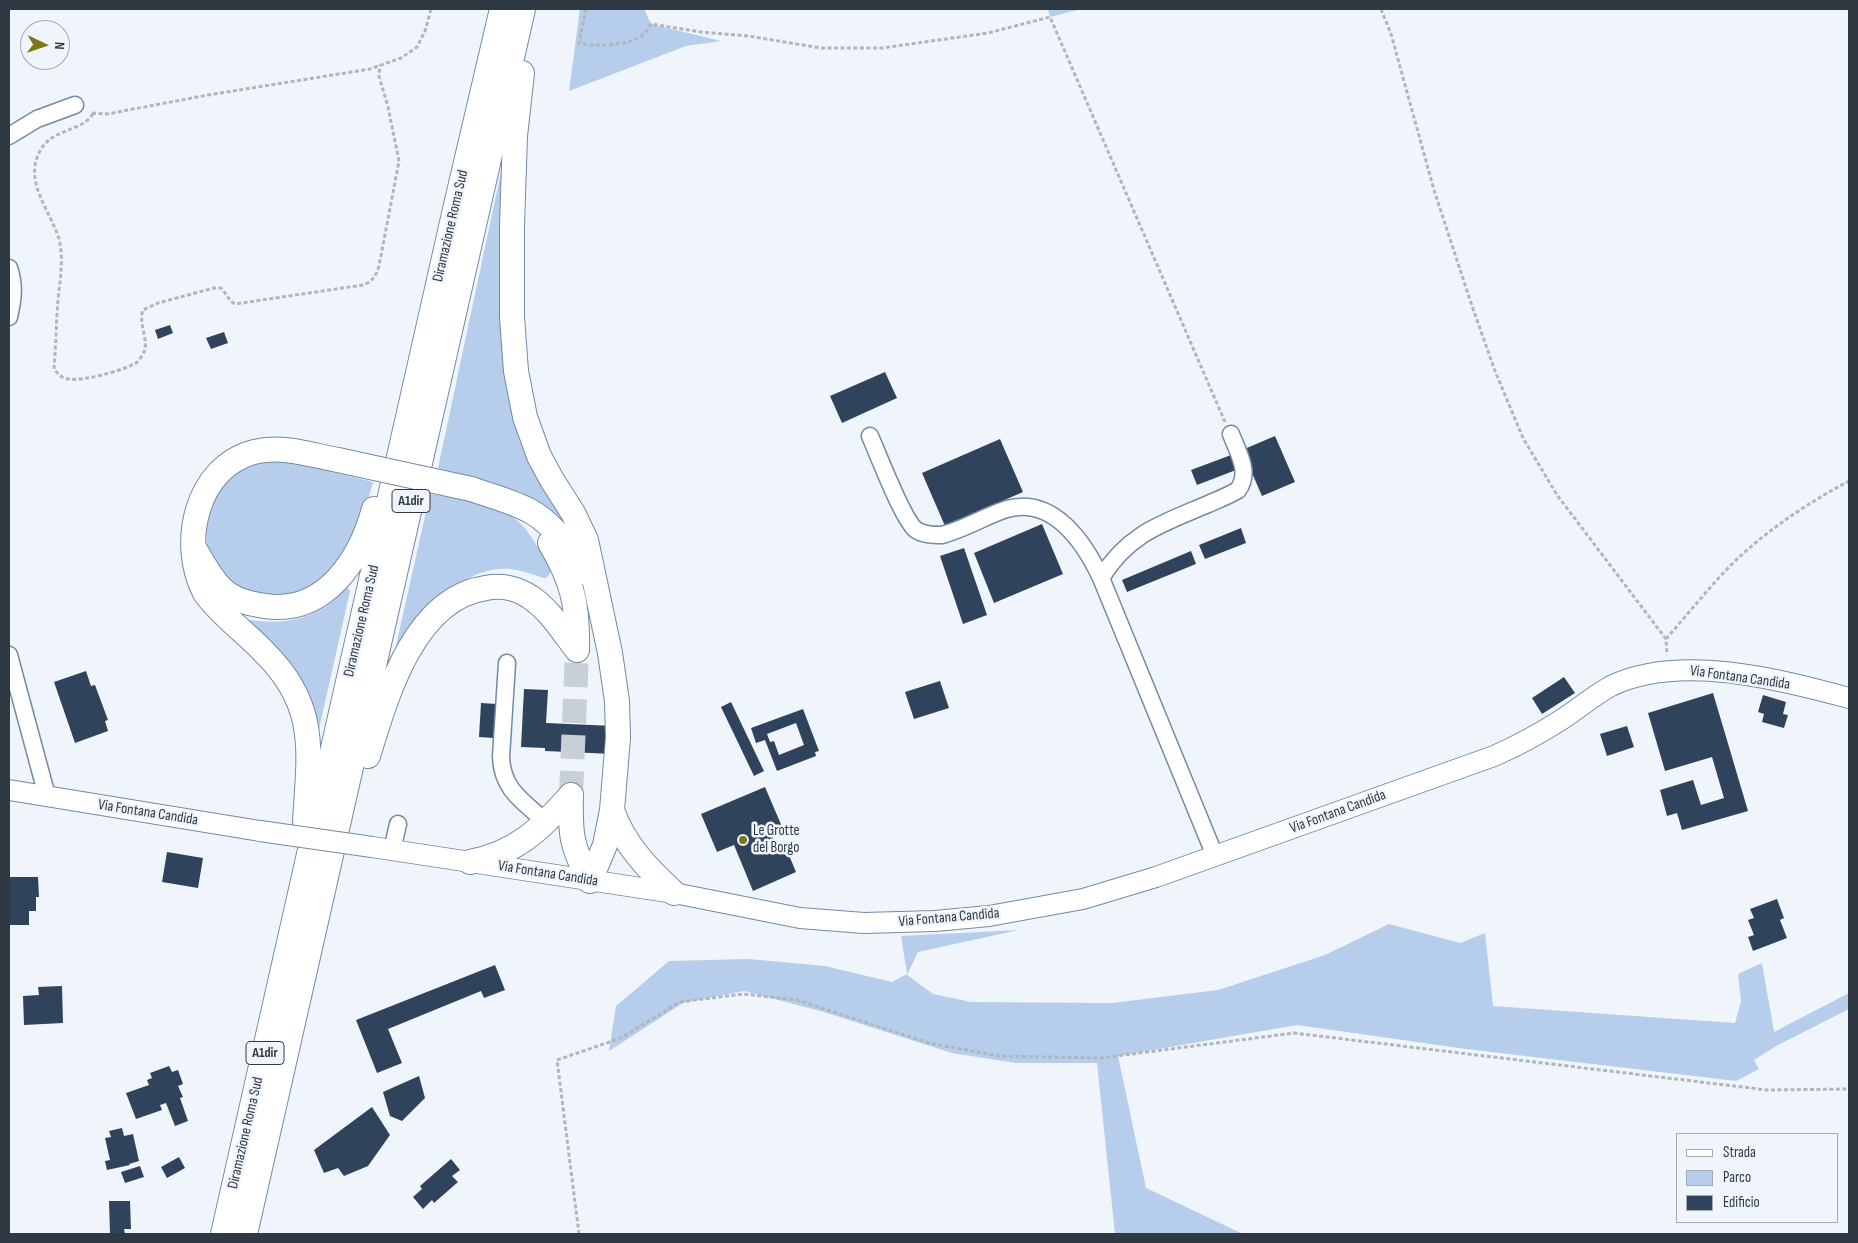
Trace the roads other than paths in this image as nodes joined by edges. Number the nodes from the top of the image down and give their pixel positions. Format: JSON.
{"nodes":[{"id":1,"x":502,"y":9,"type":"edge"},
{"id":2,"x":523,"y":9,"type":"edge"},
{"id":3,"x":533,"y":9,"type":"edge"},
{"id":4,"x":75,"y":105,"type":"road end"},
{"id":5,"x":9,"y":136,"type":"edge"},
{"id":6,"x":456,"y":205,"type":"junction"},
{"id":7,"x":9,"y":268,"type":"edge"},
{"id":8,"x":9,"y":317,"type":"edge"},
{"id":9,"x":1231,"y":434,"type":"road end"},
{"id":10,"x":870,"y":436,"type":"dead end"},
{"id":11,"x":531,"y":511,"type":"junction"},
{"id":12,"x":194,"y":548,"type":"junction"},
{"id":13,"x":1101,"y":578,"type":"junction"},
{"id":14,"x":595,"y":581,"type":"junction"},
{"id":15,"x":9,"y":655,"type":"edge"},
{"id":16,"x":507,"y":663,"type":"dead end"},
{"id":17,"x":1849,"y":698,"type":"edge"},
{"id":18,"x":9,"y":790,"type":"edge"},
{"id":19,"x":47,"y":796,"type":"junction"},
{"id":20,"x":612,"y":810,"type":"junction"},
{"id":21,"x":546,"y":822,"type":"junction"},
{"id":22,"x":398,"y":824,"type":"dead end"},
{"id":23,"x":392,"y":850,"type":"junction"},
{"id":24,"x":1215,"y":856,"type":"junction"},
{"id":25,"x":470,"y":862,"type":"junction"},
{"id":26,"x":306,"y":872,"type":"junction"},
{"id":27,"x":590,"y":881,"type":"junction"},
{"id":28,"x":674,"y":893,"type":"junction"},
{"id":29,"x":300,"y":993,"type":"junction"},
{"id":30,"x":223,"y":1234,"type":"edge"},
{"id":31,"x":245,"y":1234,"type":"edge"}],
"edges":[{"from":1,"to":6,"type":"highway","name":"Diramazione Roma Sud","number":"A1dir"},
{"from":2,"to":29,"type":"highway","name":"Diramazione Roma Sud","number":"A1dir"},
{"from":3,"to":14,"type":"highway"},
{"from":4,"to":5,"type":"street"},
{"from":6,"to":12,"type":"highway"},
{"from":6,"to":26,"type":"highway","name":"Diramazione Roma Sud","number":"A1dir"},
{"from":7,"to":8,"type":"street"},
{"from":9,"to":13,"type":"street"},
{"from":10,"to":13,"type":"street"},
{"from":11,"to":12,"type":"highway","bridge":true},
{"from":11,"to":14,"type":"highway"},
{"from":11,"to":29,"type":"highway"},
{"from":12,"to":26,"type":"highway"},
{"from":13,"to":24,"type":"street"},
{"from":14,"to":20,"type":"highway"},
{"from":15,"to":19,"type":"street"},
{"from":16,"to":21,"type":"street"},
{"from":17,"to":24,"type":"main road","name":"Via Fontana Candida"},
{"from":18,"to":19,"type":"main road","name":"Via Fontana Candida"},
{"from":19,"to":23,"type":"main road","name":"Via Fontana Candida","bridge":true},
{"from":20,"to":27,"type":"highway"},
{"from":20,"to":28,"type":"highway"},
{"from":21,"to":25,"type":"highway"},
{"from":21,"to":27,"type":"highway"},
{"from":22,"to":23,"type":"street"},
{"from":23,"to":25,"type":"main road","name":"Via Fontana Candida"},
{"from":24,"to":28,"type":"main road","name":"Via Fontana Candida"},
{"from":25,"to":27,"type":"main road","name":"Via Fontana Candida"},
{"from":26,"to":30,"type":"highway","name":"Diramazione Roma Sud","number":"A1dir"},
{"from":27,"to":28,"type":"main road","name":"Via Fontana Candida"},
{"from":29,"to":31,"type":"highway","name":"Diramazione Roma Sud","number":"A1dir"}]}
